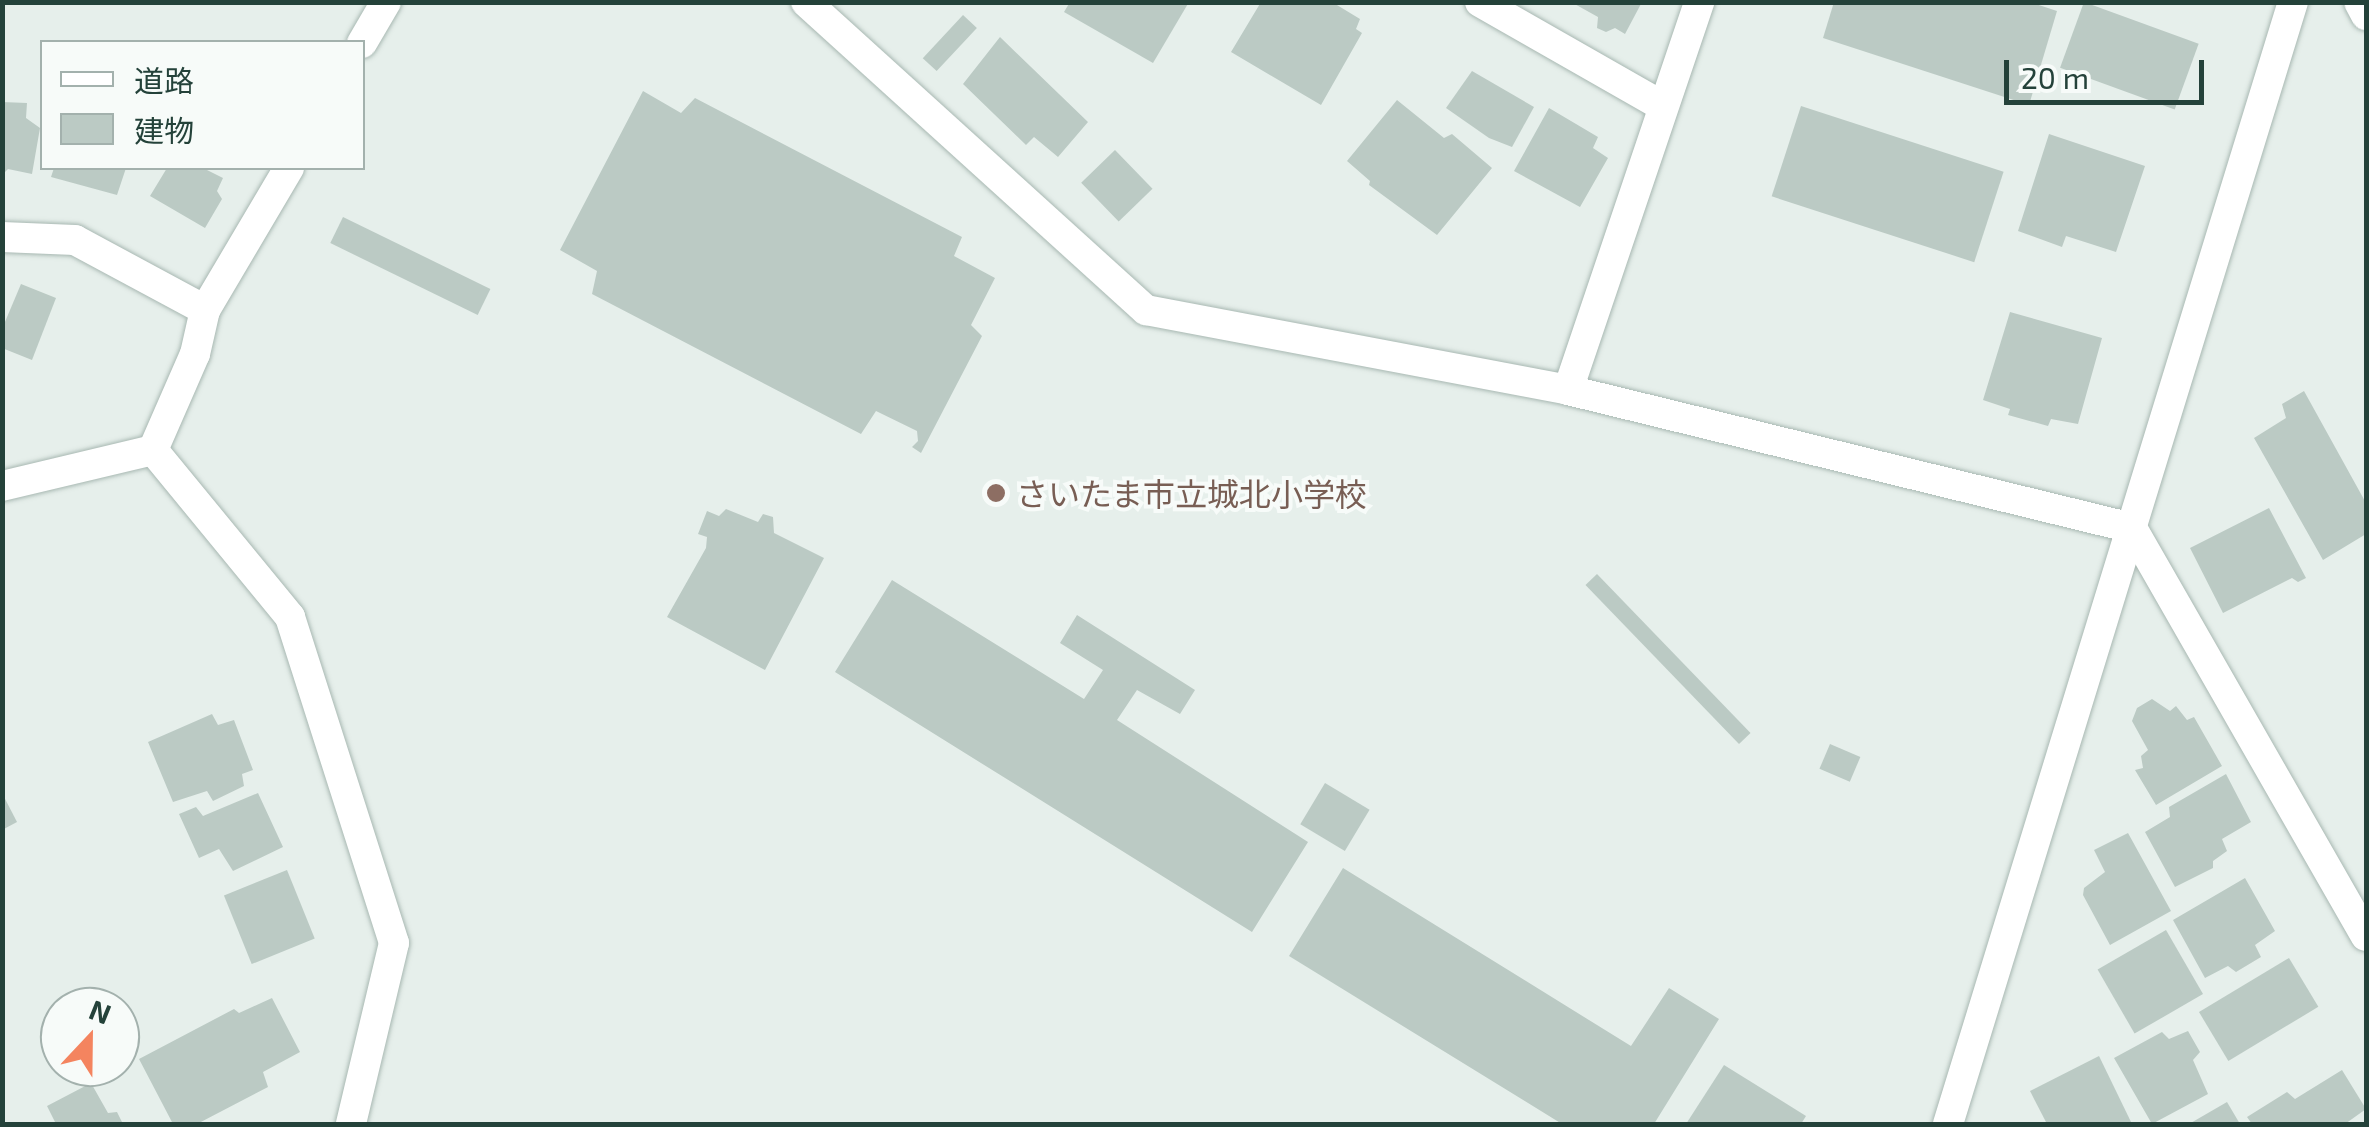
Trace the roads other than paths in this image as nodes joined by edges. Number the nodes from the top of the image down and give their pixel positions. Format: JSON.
{"nodes":[{"id":1,"x":386,"y":2,"type":"edge"},
{"id":2,"x":806,"y":2,"type":"edge"},
{"id":3,"x":1480,"y":2,"type":"edge"},
{"id":4,"x":1699,"y":2,"type":"edge"},
{"id":5,"x":2294,"y":2,"type":"edge"},
{"id":6,"x":2359,"y":2,"type":"edge"},
{"id":7,"x":2366,"y":15,"type":"edge"},
{"id":8,"x":364,"y":40,"type":"edge"},
{"id":9,"x":1662,"y":106,"type":"junction"},
{"id":10,"x":288,"y":170,"type":"edge"},
{"id":11,"x":2,"y":238,"type":"edge"},
{"id":12,"x":205,"y":310,"type":"junction"},
{"id":13,"x":1568,"y":390,"type":"junction"},
{"id":14,"x":153,"y":450,"type":"junction"},
{"id":15,"x":2,"y":486,"type":"edge"},
{"id":16,"x":2132,"y":528,"type":"junction"},
{"id":17,"x":2366,"y":936,"type":"edge"},
{"id":18,"x":351,"y":1124,"type":"edge"},
{"id":19,"x":1948,"y":1124,"type":"edge"}],
"edges":[{"from":1,"to":8,"type":"street"},
{"from":2,"to":13,"type":"street"},
{"from":3,"to":9,"type":"street"},
{"from":4,"to":9,"type":"street"},
{"from":5,"to":16,"type":"street"},
{"from":6,"to":7,"type":"street"},
{"from":9,"to":13,"type":"street"},
{"from":10,"to":12,"type":"street"},
{"from":11,"to":12,"type":"street"},
{"from":12,"to":14,"type":"street"},
{"from":13,"to":16,"type":"street"},
{"from":14,"to":15,"type":"street"},
{"from":14,"to":18,"type":"street"},
{"from":16,"to":17,"type":"street"},
{"from":16,"to":19,"type":"street"}]}
